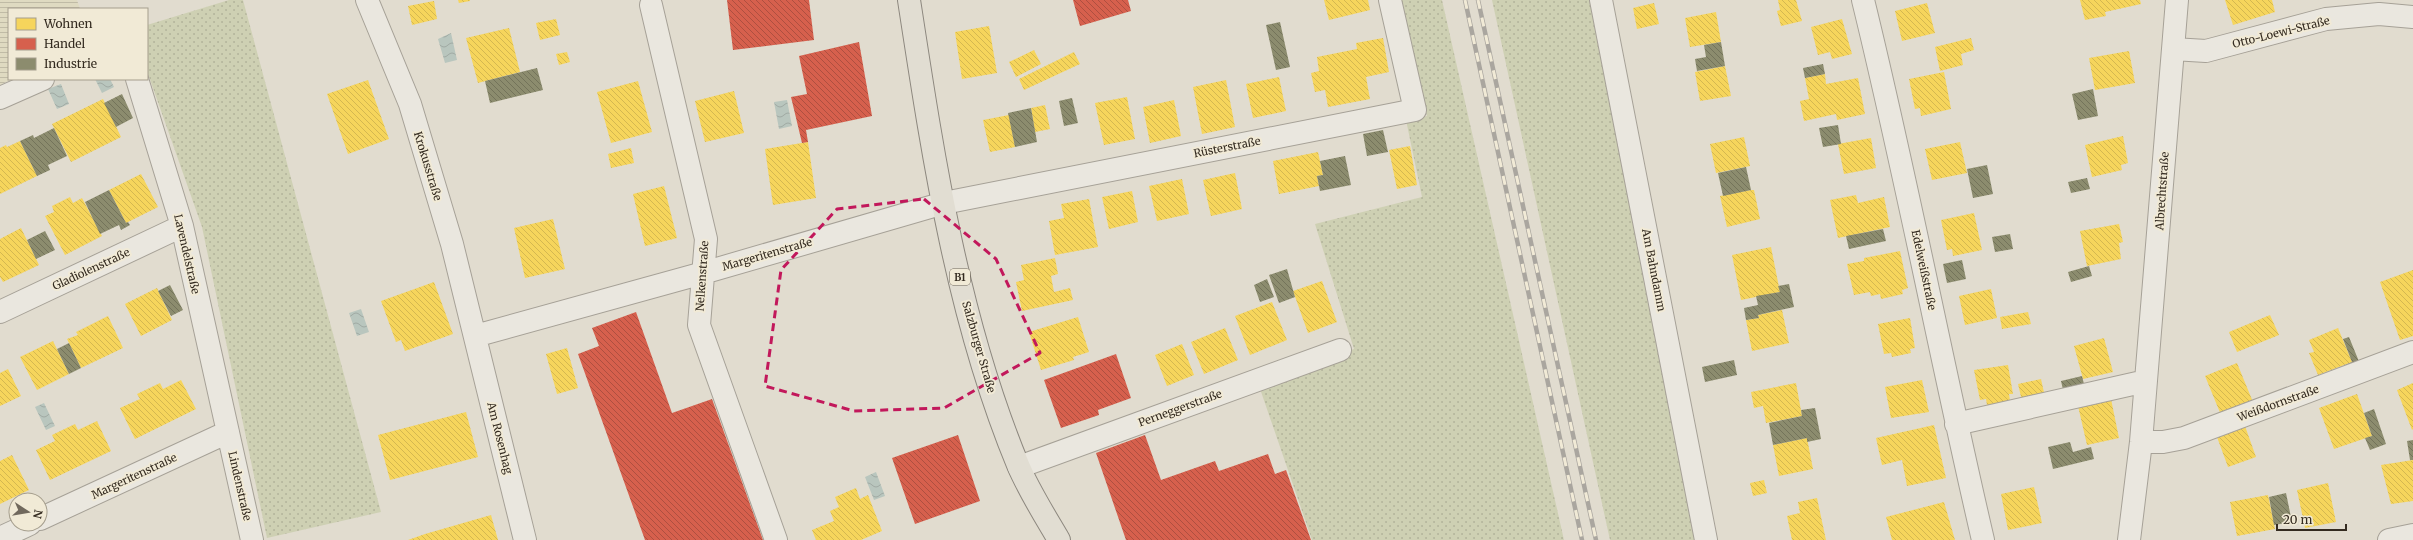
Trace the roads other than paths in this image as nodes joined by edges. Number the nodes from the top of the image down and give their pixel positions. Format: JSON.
{"nodes":[{"id":1,"x":367,"y":0,"type":"edge"},
{"id":2,"x":910,"y":0,"type":"edge"},
{"id":3,"x":1601,"y":0,"type":"edge"},
{"id":4,"x":1863,"y":0,"type":"edge"},
{"id":5,"x":2177,"y":0,"type":"edge"},
{"id":6,"x":651,"y":5,"type":"dead end"},
{"id":7,"x":1391,"y":7,"type":"edge"},
{"id":8,"x":2413,"y":17,"type":"edge"},
{"id":9,"x":2173,"y":49,"type":"junction"},
{"id":10,"x":41,"y":80,"type":"edge"},
{"id":11,"x":137,"y":80,"type":"edge"},
{"id":12,"x":0,"y":98,"type":"edge"},
{"id":13,"x":944,"y":203,"type":"junction"},
{"id":14,"x":182,"y":226,"type":"junction"},
{"id":15,"x":704,"y":273,"type":"junction"},
{"id":16,"x":0,"y":312,"type":"edge"},
{"id":17,"x":474,"y":336,"type":"junction"},
{"id":18,"x":1340,"y":350,"type":"dead end"},
{"id":19,"x":2413,"y":352,"type":"edge"},
{"id":20,"x":2146,"y":381,"type":"junction"},
{"id":21,"x":1956,"y":424,"type":"junction"},
{"id":22,"x":228,"y":432,"type":"junction"},
{"id":23,"x":2141,"y":442,"type":"junction"},
{"id":24,"x":1019,"y":467,"type":"junction"},
{"id":25,"x":48,"y":515,"type":"edge"},
{"id":26,"x":15,"y":532,"type":"edge"},
{"id":27,"x":2413,"y":535,"type":"edge"},
{"id":28,"x":6,"y":537,"type":"edge"},
{"id":29,"x":252,"y":540,"type":"edge"},
{"id":30,"x":525,"y":540,"type":"edge"},
{"id":31,"x":776,"y":540,"type":"edge"},
{"id":32,"x":1059,"y":540,"type":"edge"},
{"id":33,"x":1706,"y":540,"type":"edge"},
{"id":34,"x":1983,"y":540,"type":"edge"},
{"id":35,"x":2129,"y":540,"type":"edge"},
{"id":36,"x":2389,"y":540,"type":"edge"}],
"edges":[{"from":1,"to":17,"type":"street","name":"Krokusstraße"},
{"from":2,"to":13,"type":"main road","name":"Salzburger Straße","number":"B1"},
{"from":3,"to":33,"type":"street","name":"Am Bahndamm"},
{"from":4,"to":21,"type":"street","name":"Edelweißstraße"},
{"from":5,"to":9,"type":"street","name":"Albrechtstraße"},
{"from":6,"to":15,"type":"street","name":"Nelkenstraße"},
{"from":7,"to":13,"type":"street","name":"Rüsterstraße"},
{"from":8,"to":9,"type":"street","name":"Otto-Loewi-Straße"},
{"from":9,"to":20,"type":"street","name":"Albrechtstraße"},
{"from":10,"to":12,"type":"street"},
{"from":11,"to":14,"type":"street","name":"Lavendelstraße"},
{"from":13,"to":15,"type":"street","name":"Margeritenstraße"},
{"from":13,"to":24,"type":"main road","name":"Salzburger Straße","number":"B1"},
{"from":14,"to":16,"type":"street","name":"Gladiolenstraße"},
{"from":14,"to":22,"type":"street","name":"Lavendelstraße"},
{"from":15,"to":17,"type":"street","name":"Margeritenstraße"},
{"from":15,"to":31,"type":"street","name":"Nelkenstraße"},
{"from":17,"to":30,"type":"street","name":"Am Rosenhag"},
{"from":18,"to":24,"type":"street","name":"Perneggerstraße"},
{"from":19,"to":23,"type":"street","name":"Weißdornstraße"},
{"from":20,"to":21,"type":"street"},
{"from":20,"to":23,"type":"street","name":"Albrechtstraße"},
{"from":21,"to":34,"type":"street","name":"Edelweißstraße"},
{"from":22,"to":25,"type":"street","name":"Margeritenstraße"},
{"from":22,"to":29,"type":"street","name":"Lindenstraße"},
{"from":23,"to":35,"type":"street","name":"Albrechtstraße"},
{"from":24,"to":32,"type":"main road","name":"Salzburger Straße","number":"B1"},
{"from":26,"to":28,"type":"street"},
{"from":27,"to":36,"type":"street"}]}
